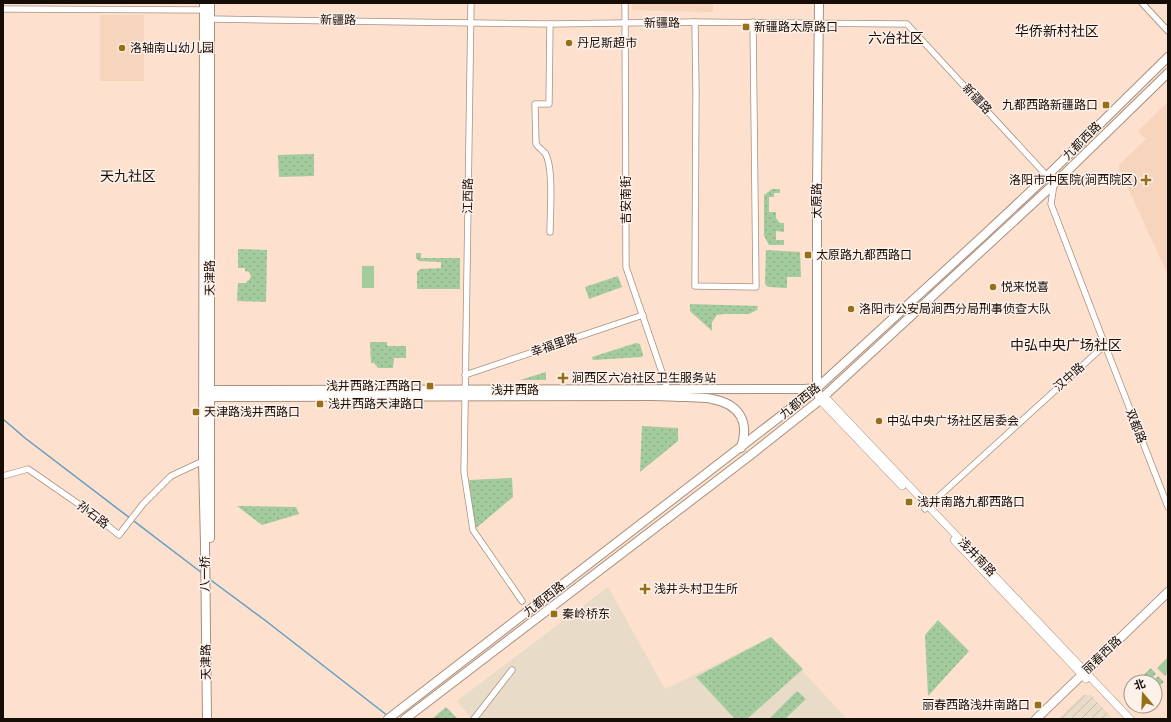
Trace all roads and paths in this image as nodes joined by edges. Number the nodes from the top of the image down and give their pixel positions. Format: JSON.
{"nodes":[{"id":1,"x":471,"y":3,"type":"edge"},
{"id":2,"x":626,"y":3,"type":"edge"},
{"id":3,"x":819,"y":3,"type":"edge"},
{"id":4,"x":1142,"y":3,"type":"edge"},
{"id":5,"x":3,"y":9,"type":"edge"},
{"id":6,"x":207,"y":9,"type":"edge"},
{"id":7,"x":471,"y":22,"type":"junction"},
{"id":8,"x":695,"y":22,"type":"junction"},
{"id":9,"x":753,"y":22,"type":"junction"},
{"id":10,"x":625,"y":23,"type":"junction"},
{"id":11,"x":819,"y":23,"type":"junction"},
{"id":12,"x":550,"y":24,"type":"junction"},
{"id":13,"x":1168,"y":31,"type":"edge"},
{"id":14,"x":1168,"y":57,"type":"edge"},
{"id":15,"x":1168,"y":73,"type":"edge"},
{"id":16,"x":1047,"y":176,"type":"junction"},
{"id":17,"x":1054,"y":184,"type":"junction"},
{"id":18,"x":550,"y":232,"type":"dead end"},
{"id":19,"x":643,"y":315,"type":"junction"},
{"id":20,"x":1105,"y":345,"type":"junction"},
{"id":21,"x":465,"y":375,"type":"junction"},
{"id":22,"x":817,"y":388,"type":"junction"},
{"id":23,"x":668,"y":390,"type":"junction"},
{"id":24,"x":207,"y":393,"type":"junction"},
{"id":25,"x":464,"y":393,"type":"junction"},
{"id":26,"x":822,"y":398,"type":"junction"},
{"id":27,"x":741,"y":448,"type":"junction"},
{"id":28,"x":206,"y":460,"type":"junction"},
{"id":29,"x":3,"y":476,"type":"edge"},
{"id":30,"x":1168,"y":507,"type":"edge"},
{"id":31,"x":926,"y":508,"type":"junction"},
{"id":32,"x":205,"y":544,"type":"joint"},
{"id":33,"x":210,"y":552,"type":"joint"},
{"id":34,"x":1168,"y":592,"type":"edge"},
{"id":35,"x":1168,"y":599,"type":"edge"},
{"id":36,"x":522,"y":602,"type":"dead end"},
{"id":37,"x":208,"y":608,"type":"junction"},
{"id":38,"x":512,"y":670,"type":"dead end"},
{"id":39,"x":1085,"y":675,"type":"junction"},
{"id":40,"x":407,"y":717,"type":"edge"},
{"id":41,"x":207,"y":719,"type":"edge"},
{"id":42,"x":212,"y":719,"type":"edge"},
{"id":43,"x":388,"y":719,"type":"edge"},
{"id":44,"x":474,"y":719,"type":"edge"},
{"id":45,"x":1036,"y":719,"type":"edge"},
{"id":46,"x":1042,"y":719,"type":"edge"},
{"id":47,"x":1125,"y":719,"type":"edge"},
{"id":48,"x":1130,"y":719,"type":"edge"}],
"edges":[{"from":1,"to":7,"type":"street","name":"江西路"},
{"from":2,"to":10,"type":"street","name":"吉安南街"},
{"from":3,"to":11,"type":"main road","name":"太原路"},
{"from":4,"to":13,"type":"street"},
{"from":5,"to":6,"type":"street","name":"新疆路"},
{"from":6,"to":7,"type":"street","name":"新疆路"},
{"from":6,"to":24,"type":"main road","name":"天津路"},
{"from":7,"to":12,"type":"street","name":"新疆路"},
{"from":7,"to":21,"type":"street","name":"江西路"},
{"from":8,"to":9,"type":"street","name":"新疆路"},
{"from":8,"to":9,"type":"street"},
{"from":8,"to":10,"type":"street","name":"新疆路"},
{"from":9,"to":11,"type":"street","name":"新疆路"},
{"from":10,"to":12,"type":"street","name":"新疆路"},
{"from":10,"to":19,"type":"street","name":"吉安南街"},
{"from":11,"to":16,"type":"street","name":"新疆路"},
{"from":11,"to":22,"type":"main road","name":"太原路"},
{"from":12,"to":18,"type":"street"},
{"from":14,"to":16,"type":"main road","name":"九都西路"},
{"from":15,"to":17,"type":"main road","name":"九都西路"},
{"from":16,"to":22,"type":"main road","name":"九都西路"},
{"from":17,"to":20,"type":"street"},
{"from":17,"to":26,"type":"main road","name":"九都西路"},
{"from":19,"to":21,"type":"street","name":"幸福里路"},
{"from":19,"to":23,"type":"street","name":"吉安南街"},
{"from":20,"to":30,"type":"street","name":"双都路"},
{"from":20,"to":31,"type":"street","name":"汉中路"},
{"from":21,"to":25,"type":"street","name":"江西路"},
{"from":22,"to":23,"type":"main road","name":"浅井西路"},
{"from":22,"to":26,"type":"main road","name":"太原路"},
{"from":22,"to":27,"type":"main road","name":"九都西路"},
{"from":23,"to":25,"type":"main road","name":"浅井西路"},
{"from":24,"to":25,"type":"main road","name":"浅井西路"},
{"from":24,"to":28,"type":"main road","name":"天津路"},
{"from":25,"to":27,"type":"main road","name":"浅井西路"},
{"from":25,"to":36,"type":"street","name":"江西路"},
{"from":26,"to":31,"type":"street","name":"浅井南路"},
{"from":26,"to":40,"type":"main road","name":"九都西路"},
{"from":27,"to":43,"type":"main road","name":"九都西路"},
{"from":28,"to":29,"type":"street","name":"孙石路"},
{"from":28,"to":32,"type":"main road","name":"天津路"},
{"from":28,"to":33,"type":"main road","name":"天津路"},
{"from":31,"to":39,"type":"street","name":"浅井南路"},
{"from":32,"to":37,"type":"main road","name":"八一桥"},
{"from":33,"to":37,"type":"main road","name":"八一桥"},
{"from":34,"to":39,"type":"main road","name":"丽春西路"},
{"from":35,"to":39,"type":"main road","name":"丽春西路"},
{"from":37,"to":41,"type":"main road","name":"天津路"},
{"from":37,"to":42,"type":"main road","name":"天津路"},
{"from":38,"to":44,"type":"street"},
{"from":39,"to":45,"type":"main road","name":"丽春西路"},
{"from":39,"to":46,"type":"main road","name":"丽春西路"},
{"from":39,"to":47,"type":"street","name":"浅井南路"},
{"from":39,"to":48,"type":"street","name":"浅井南路"}]}
